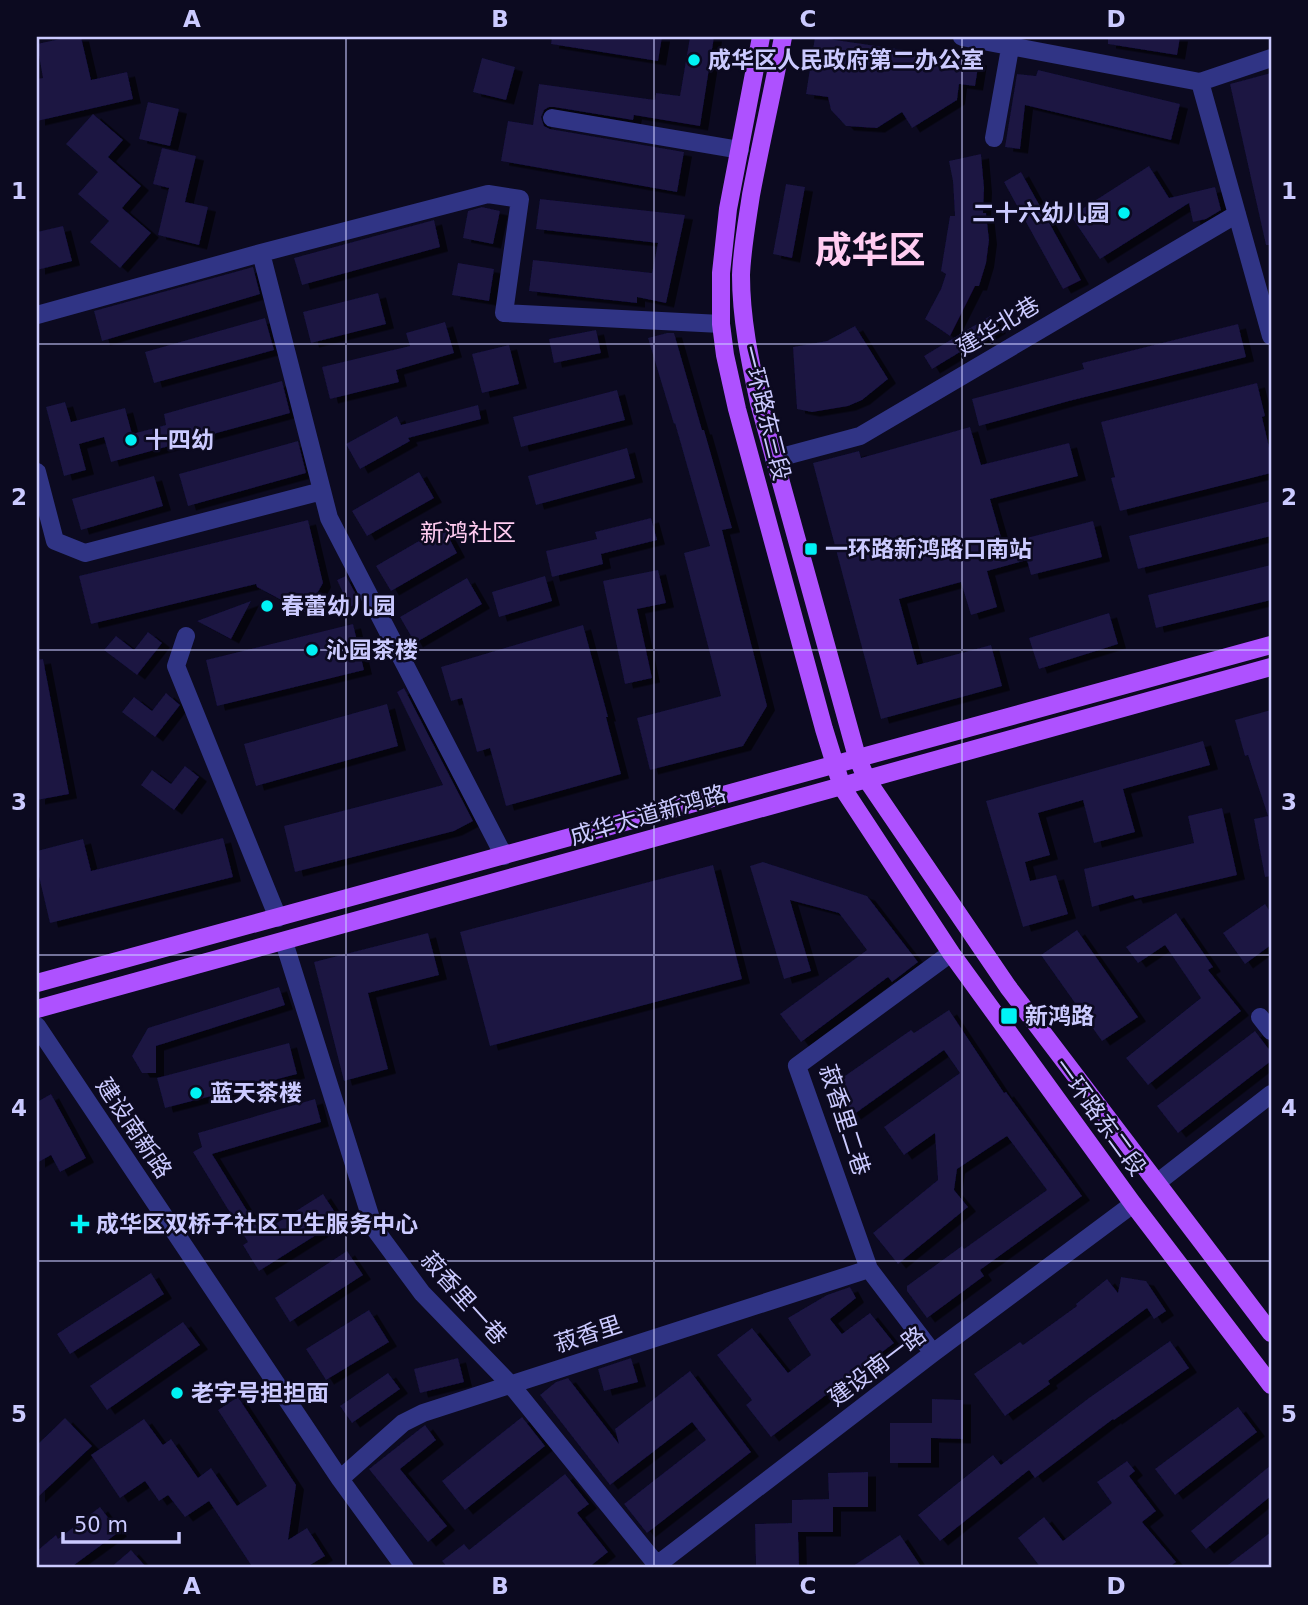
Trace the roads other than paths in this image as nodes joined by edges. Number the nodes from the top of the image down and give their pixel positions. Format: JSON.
{"nodes":[{"id":1,"x":759,"y":37,"type":"edge"},
{"id":2,"x":783,"y":37,"type":"edge"},
{"id":3,"x":790,"y":37,"type":"edge"},
{"id":4,"x":962,"y":37,"type":"edge"},
{"id":5,"x":1011,"y":41,"type":"edge"},
{"id":6,"x":1271,"y":58,"type":"edge"},
{"id":7,"x":776,"y":71,"type":"junction"},
{"id":8,"x":1200,"y":82,"type":"junction"},
{"id":9,"x":552,"y":118,"type":"dead end"},
{"id":10,"x":994,"y":138,"type":"dead end"},
{"id":11,"x":740,"y":150,"type":"junction"},
{"id":12,"x":1237,"y":214,"type":"junction"},
{"id":13,"x":261,"y":253,"type":"junction"},
{"id":14,"x":37,"y":315,"type":"edge"},
{"id":15,"x":721,"y":324,"type":"junction"},
{"id":16,"x":1271,"y":336,"type":"edge"},
{"id":17,"x":774,"y":459,"type":"junction"},
{"id":18,"x":37,"y":472,"type":"edge"},
{"id":19,"x":322,"y":491,"type":"junction"},
{"id":20,"x":186,"y":636,"type":"dead end"},
{"id":21,"x":1271,"y":645,"type":"edge"},
{"id":22,"x":1271,"y":667,"type":"edge"},
{"id":23,"x":857,"y":757,"type":"junction"},
{"id":24,"x":834,"y":764,"type":"junction"},
{"id":25,"x":867,"y":780,"type":"junction"},
{"id":26,"x":842,"y":786,"type":"junction"},
{"id":27,"x":504,"y":856,"type":"junction"},
{"id":28,"x":278,"y":918,"type":"junction"},
{"id":29,"x":284,"y":942,"type":"junction"},
{"id":30,"x":951,"y":953,"type":"junction"},
{"id":31,"x":37,"y":983,"type":"edge"},
{"id":32,"x":37,"y":1009,"type":"edge"},
{"id":33,"x":37,"y":1026,"type":"edge"},
{"id":34,"x":1271,"y":1094,"type":"edge"},
{"id":35,"x":1158,"y":1182,"type":"junction"},
{"id":36,"x":1133,"y":1204,"type":"junction"},
{"id":37,"x":869,"y":1269,"type":"junction"},
{"id":38,"x":1271,"y":1333,"type":"edge"},
{"id":39,"x":933,"y":1353,"type":"junction"},
{"id":40,"x":511,"y":1385,"type":"junction"},
{"id":41,"x":1271,"y":1385,"type":"edge"},
{"id":42,"x":340,"y":1479,"type":"junction"},
{"id":43,"x":655,"y":1567,"type":"edge"},
{"id":44,"x":405,"y":1568,"type":"edge"}],
"edges":[{"from":1,"to":11,"type":"main road","name":"一环路东三段"},
{"from":2,"to":7,"type":"main road"},
{"from":3,"to":7,"type":"main road"},
{"from":4,"to":5,"type":"street"},
{"from":5,"to":8,"type":"street"},
{"from":5,"to":10,"type":"street"},
{"from":6,"to":8,"type":"street"},
{"from":7,"to":17,"type":"main road","name":"一环路东三段"},
{"from":8,"to":12,"type":"street"},
{"from":9,"to":11,"type":"street"},
{"from":11,"to":15,"type":"main road","name":"一环路东三段"},
{"from":12,"to":16,"type":"street"},
{"from":12,"to":17,"type":"street","name":"建华北巷"},
{"from":13,"to":14,"type":"street"},
{"from":13,"to":15,"type":"street"},
{"from":13,"to":19,"type":"street"},
{"from":15,"to":24,"type":"main road","name":"一环路东三段"},
{"from":17,"to":23,"type":"main road","name":"一环路东三段"},
{"from":18,"to":19,"type":"street"},
{"from":19,"to":27,"type":"street"},
{"from":20,"to":28,"type":"street"},
{"from":21,"to":23,"type":"main road","name":"成华大道新鸿路"},
{"from":22,"to":25,"type":"main road","name":"成华大道新鸿路"},
{"from":23,"to":24,"type":"main road","name":"成华大道新鸿路"},
{"from":23,"to":25,"type":"main road","name":"一环路东二段"},
{"from":24,"to":26,"type":"main road","name":"一环路东二段"},
{"from":24,"to":27,"type":"main road","name":"成华大道新鸿路"},
{"from":25,"to":26,"type":"main road","name":"成华大道新鸿路"},
{"from":25,"to":35,"type":"main road","name":"一环路东二段"},
{"from":26,"to":29,"type":"main road","name":"成华大道新鸿路"},
{"from":26,"to":30,"type":"main road","name":"一环路东二段"},
{"from":27,"to":28,"type":"main road","name":"成华大道新鸿路"},
{"from":28,"to":31,"type":"main road","name":"成华大道新鸿路"},
{"from":29,"to":32,"type":"main road","name":"成华大道新鸿路"},
{"from":29,"to":40,"type":"street","name":"菽香里一巷"},
{"from":30,"to":36,"type":"main road","name":"一环路东二段"},
{"from":30,"to":37,"type":"street","name":"菽香里二巷"},
{"from":33,"to":42,"type":"street","name":"建设南新路"},
{"from":34,"to":35,"type":"street"},
{"from":35,"to":38,"type":"main road","name":"一环路东二段"},
{"from":36,"to":39,"type":"street","name":"建设南一路"},
{"from":36,"to":41,"type":"main road","name":"一环路东二段"},
{"from":37,"to":39,"type":"street","name":"菽香里二巷"},
{"from":37,"to":40,"type":"street","name":"菽香里"},
{"from":39,"to":43,"type":"street","name":"建设南一路"},
{"from":40,"to":42,"type":"street","name":"菽香里"},
{"from":40,"to":43,"type":"street","name":"菽香里一巷"},
{"from":42,"to":44,"type":"street","name":"建设南新路"}]}
